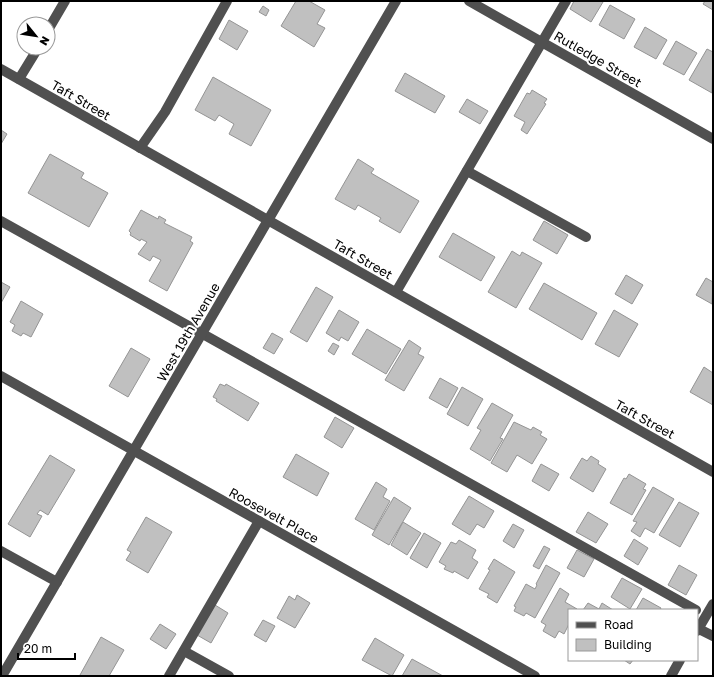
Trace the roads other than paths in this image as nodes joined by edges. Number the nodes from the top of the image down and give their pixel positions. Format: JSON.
{"nodes":[{"id":1,"x":65,"y":1,"type":"edge"},
{"id":2,"x":227,"y":1,"type":"edge"},
{"id":3,"x":396,"y":1,"type":"edge"},
{"id":4,"x":469,"y":1,"type":"edge"},
{"id":5,"x":566,"y":1,"type":"edge"},
{"id":6,"x":56,"y":16,"type":"edge"},
{"id":7,"x":542,"y":42,"type":"junction"},
{"id":8,"x":33,"y":56,"type":"edge"},
{"id":9,"x":1,"y":69,"type":"edge"},
{"id":10,"x":19,"y":79,"type":"junction"},
{"id":11,"x":713,"y":140,"type":"edge"},
{"id":12,"x":140,"y":148,"type":"junction"},
{"id":13,"x":467,"y":171,"type":"junction"},
{"id":14,"x":268,"y":220,"type":"junction"},
{"id":15,"x":1,"y":221,"type":"edge"},
{"id":16,"x":586,"y":237,"type":"dead end"},
{"id":17,"x":396,"y":292,"type":"junction"},
{"id":18,"x":202,"y":334,"type":"junction"},
{"id":19,"x":1,"y":376,"type":"edge"},
{"id":20,"x":134,"y":450,"type":"junction"},
{"id":21,"x":713,"y":472,"type":"edge"},
{"id":22,"x":259,"y":521,"type":"junction"},
{"id":23,"x":1,"y":551,"type":"edge"},
{"id":24,"x":57,"y":582,"type":"junction"},
{"id":25,"x":713,"y":604,"type":"edge"},
{"id":26,"x":695,"y":609,"type":"edge"},
{"id":27,"x":698,"y":611,"type":"edge"},
{"id":28,"x":706,"y":616,"type":"junction"},
{"id":29,"x":698,"y":630,"type":"edge"},
{"id":30,"x":713,"y":636,"type":"edge"},
{"id":31,"x":184,"y":651,"type":"junction"},
{"id":32,"x":679,"y":661,"type":"edge"},
{"id":33,"x":2,"y":676,"type":"edge"},
{"id":34,"x":169,"y":676,"type":"edge"},
{"id":35,"x":230,"y":676,"type":"edge"},
{"id":36,"x":535,"y":676,"type":"edge"},
{"id":37,"x":671,"y":676,"type":"edge"}],
"edges":[{"from":1,"to":6,"type":"street"},
{"from":2,"to":12,"type":"street"},
{"from":3,"to":14,"type":"street","name":"West 19th Avenue"},
{"from":4,"to":7,"type":"street","name":"Rutledge Street"},
{"from":5,"to":7,"type":"street"},
{"from":7,"to":11,"type":"street","name":"Rutledge Street"},
{"from":7,"to":13,"type":"street"},
{"from":8,"to":10,"type":"street"},
{"from":9,"to":10,"type":"street","name":"Taft Street"},
{"from":10,"to":12,"type":"street","name":"Taft Street"},
{"from":12,"to":14,"type":"street","name":"Taft Street"},
{"from":13,"to":16,"type":"street"},
{"from":13,"to":17,"type":"street"},
{"from":14,"to":17,"type":"street","name":"Taft Street"},
{"from":14,"to":18,"type":"street","name":"West 19th Avenue"},
{"from":15,"to":18,"type":"street"},
{"from":17,"to":21,"type":"street","name":"Taft Street"},
{"from":18,"to":20,"type":"street","name":"West 19th Avenue"},
{"from":18,"to":26,"type":"street"},
{"from":19,"to":20,"type":"street","name":"Roosevelt Place"},
{"from":20,"to":22,"type":"street","name":"Roosevelt Place"},
{"from":20,"to":24,"type":"street","name":"West 19th Avenue"},
{"from":22,"to":31,"type":"street"},
{"from":22,"to":36,"type":"street","name":"Roosevelt Place"},
{"from":23,"to":24,"type":"street"},
{"from":24,"to":33,"type":"street","name":"West 19th Avenue"},
{"from":25,"to":28,"type":"street"},
{"from":27,"to":28,"type":"street"},
{"from":28,"to":29,"type":"street"},
{"from":29,"to":30,"type":"street"},
{"from":31,"to":34,"type":"street"},
{"from":31,"to":35,"type":"street"},
{"from":32,"to":37,"type":"street"}]}
